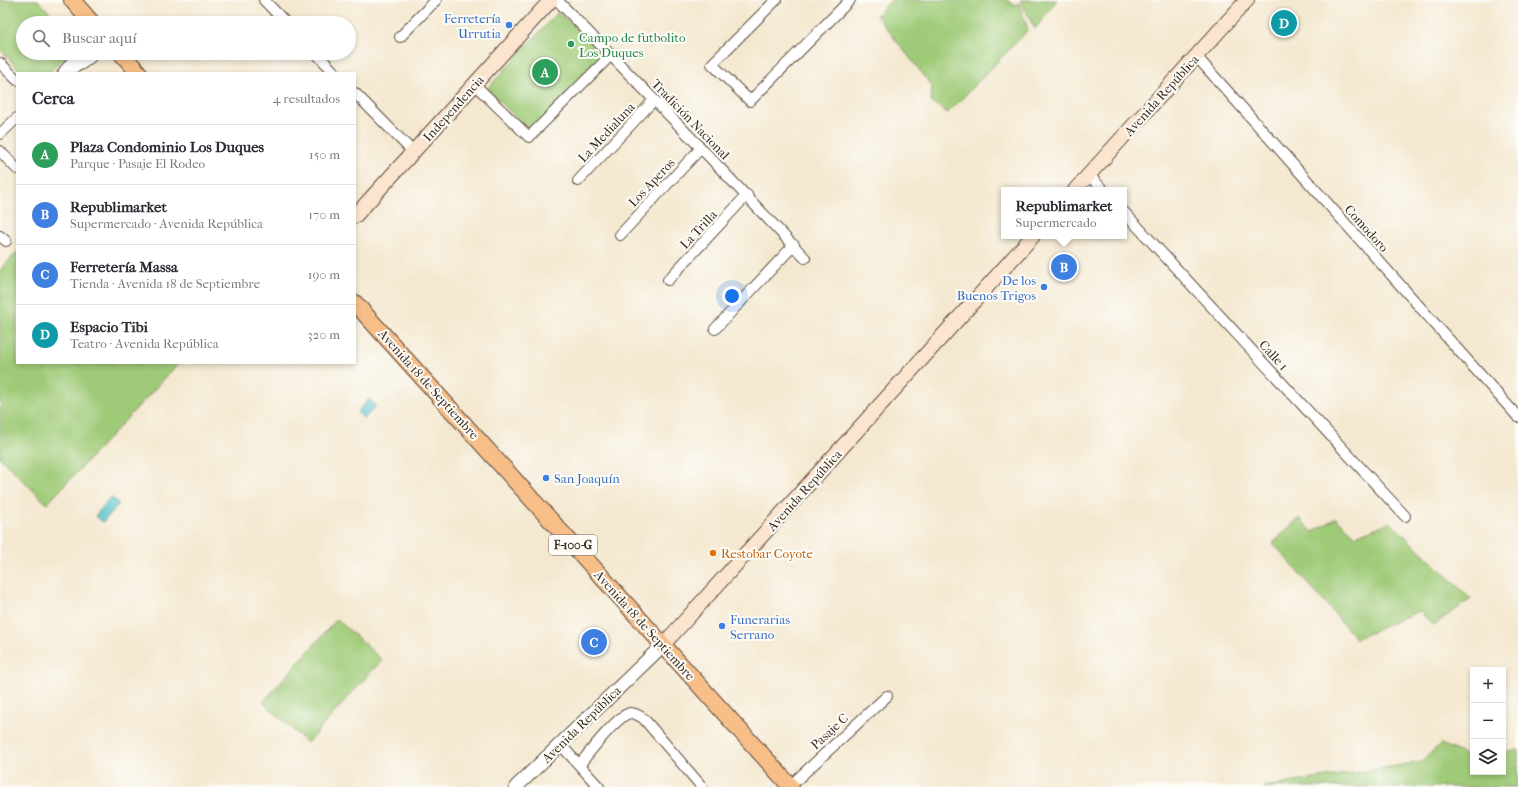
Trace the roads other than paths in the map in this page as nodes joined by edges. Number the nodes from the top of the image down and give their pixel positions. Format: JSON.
{"nodes":[{"id":1,"x":72,"y":0,"type":"edge"},
{"id":2,"x":264,"y":0,"type":"edge"},
{"id":3,"x":436,"y":0,"type":"edge"},
{"id":4,"x":551,"y":0,"type":"edge"},
{"id":5,"x":557,"y":0,"type":"edge"},
{"id":6,"x":776,"y":0,"type":"edge"},
{"id":7,"x":850,"y":0,"type":"edge"},
{"id":8,"x":1247,"y":0,"type":"edge"},
{"id":9,"x":86,"y":16,"type":"edge"},
{"id":10,"x":279,"y":16,"type":"edge"},
{"id":11,"x":400,"y":37,"type":"dead end"},
{"id":12,"x":611,"y":55,"type":"junction"},
{"id":13,"x":1196,"y":56,"type":"junction"},
{"id":14,"x":73,"y":60,"type":"edge"},
{"id":15,"x":87,"y":60,"type":"edge"},
{"id":16,"x":128,"y":60,"type":"edge"},
{"id":17,"x":323,"y":60,"type":"edge"},
{"id":18,"x":0,"y":63,"type":"edge"},
{"id":19,"x":64,"y":72,"type":"edge"},
{"id":20,"x":65,"y":72,"type":"edge"},
{"id":21,"x":139,"y":72,"type":"edge"},
{"id":22,"x":334,"y":72,"type":"edge"},
{"id":23,"x":16,"y":79,"type":"edge"},
{"id":24,"x":474,"y":84,"type":"junction"},
{"id":25,"x":356,"y":94,"type":"edge"},
{"id":26,"x":654,"y":100,"type":"junction"},
{"id":27,"x":16,"y":119,"type":"edge"},
{"id":28,"x":0,"y":134,"type":"edge"},
{"id":29,"x":701,"y":148,"type":"junction"},
{"id":30,"x":0,"y":151,"type":"edge"},
{"id":31,"x":413,"y":152,"type":"junction"},
{"id":32,"x":16,"y":168,"type":"edge"},
{"id":33,"x":1089,"y":175,"type":"junction"},
{"id":34,"x":578,"y":181,"type":"dead end"},
{"id":35,"x":1078,"y":187,"type":"edge"},
{"id":36,"x":1100,"y":187,"type":"edge"},
{"id":37,"x":747,"y":195,"type":"junction"},
{"id":38,"x":356,"y":215,"type":"edge"},
{"id":39,"x":1127,"y":215,"type":"edge"},
{"id":40,"x":620,"y":235,"type":"dead end"},
{"id":41,"x":1031,"y":239,"type":"edge"},
{"id":42,"x":794,"y":245,"type":"junction"},
{"id":43,"x":805,"y":258,"type":"dead end"},
{"id":44,"x":668,"y":280,"type":"dead end"},
{"id":45,"x":356,"y":304,"type":"edge"},
{"id":46,"x":715,"y":328,"type":"dead end"},
{"id":47,"x":1518,"y":417,"type":"edge"},
{"id":48,"x":1405,"y":516,"type":"dead end"},
{"id":49,"x":663,"y":645,"type":"junction"},
{"id":50,"x":886,"y":696,"type":"dead end"},
{"id":51,"x":560,"y":744,"type":"junction"},
{"id":52,"x":580,"y":764,"type":"junction"},
{"id":53,"x":791,"y":786,"type":"edge"},
{"id":54,"x":516,"y":787,"type":"edge"},
{"id":55,"x":599,"y":787,"type":"edge"},
{"id":56,"x":702,"y":787,"type":"edge"}],
"edges":[{"from":1,"to":9,"type":"main road"},
{"from":2,"to":10,"type":"street"},
{"from":3,"to":11,"type":"street"},
{"from":4,"to":24,"type":"main road","name":"Independencia"},
{"from":5,"to":12,"type":"street","name":"Tradición Nacional"},
{"from":6,"to":7,"type":"street"},
{"from":8,"to":13,"type":"main road","name":"Avenida República"},
{"from":12,"to":24,"type":"street"},
{"from":12,"to":26,"type":"street","name":"Tradición Nacional"},
{"from":13,"to":33,"type":"main road","name":"Avenida República"},
{"from":13,"to":47,"type":"street","name":"Comodoro"},
{"from":14,"to":19,"type":"street"},
{"from":15,"to":20,"type":"street"},
{"from":16,"to":21,"type":"main road"},
{"from":17,"to":22,"type":"street"},
{"from":18,"to":23,"type":"street"},
{"from":24,"to":31,"type":"main road","name":"Independencia"},
{"from":25,"to":31,"type":"street"},
{"from":26,"to":29,"type":"street","name":"Tradición Nacional"},
{"from":26,"to":34,"type":"street","name":"La Medialuna"},
{"from":27,"to":28,"type":"street"},
{"from":29,"to":37,"type":"street","name":"Tradición Nacional"},
{"from":29,"to":40,"type":"street","name":"Los Aperos"},
{"from":30,"to":32,"type":"street"},
{"from":31,"to":38,"type":"main road","name":"Independencia"},
{"from":33,"to":35,"type":"main road","name":"Avenida República"},
{"from":33,"to":36,"type":"street"},
{"from":37,"to":42,"type":"street","name":"Tradición Nacional"},
{"from":37,"to":44,"type":"street","name":"La Trilla"},
{"from":39,"to":48,"type":"street","name":"Calle 1"},
{"from":41,"to":49,"type":"main road","name":"Avenida República"},
{"from":42,"to":43,"type":"street","name":"Tradición Nacional"},
{"from":42,"to":46,"type":"street"},
{"from":45,"to":49,"type":"main road","name":"Avenida 18 de Septiembre","number":"F-100-G"},
{"from":49,"to":51,"type":"street","name":"Avenida República"},
{"from":49,"to":53,"type":"main road","name":"Avenida 18 de Septiembre","number":"F-100-G"},
{"from":50,"to":53,"type":"street","name":"Pasaje C"},
{"from":51,"to":52,"type":"street"},
{"from":51,"to":54,"type":"street","name":"Avenida República"},
{"from":52,"to":55,"type":"street"},
{"from":52,"to":56,"type":"street"}]}
